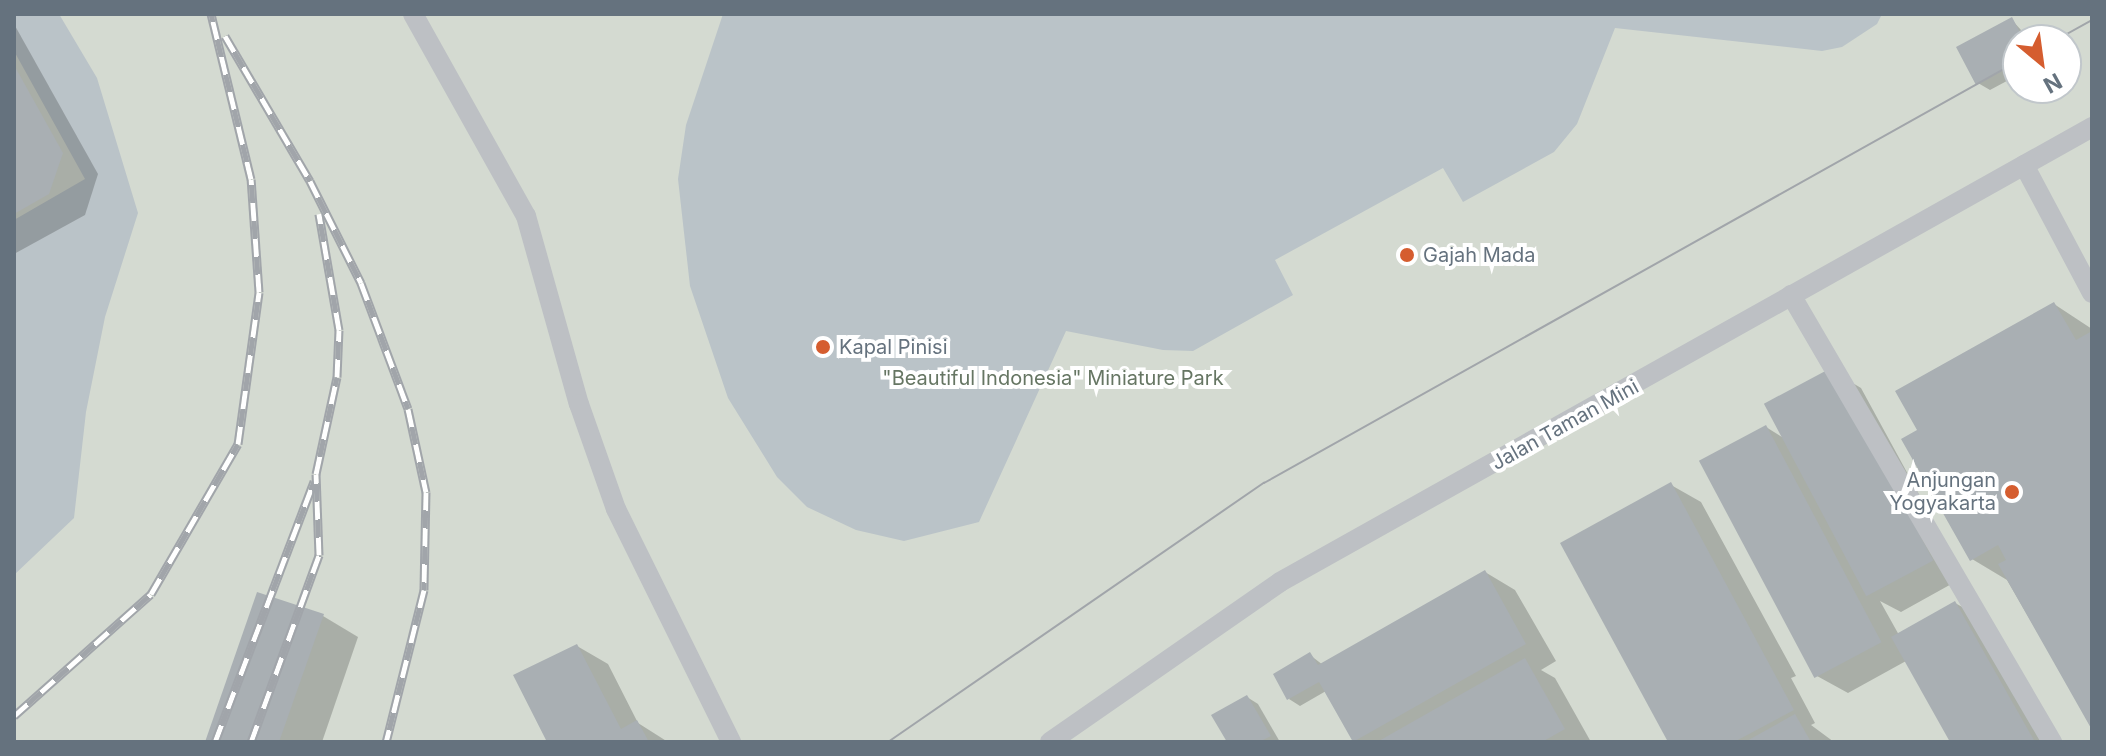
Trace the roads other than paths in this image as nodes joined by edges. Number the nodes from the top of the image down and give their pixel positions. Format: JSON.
{"nodes":[{"id":1,"x":413,"y":14,"type":"edge"},
{"id":2,"x":2092,"y":127,"type":"edge"},
{"id":3,"x":2024,"y":165,"type":"junction"},
{"id":4,"x":2092,"y":293,"type":"edge"},
{"id":5,"x":1791,"y":295,"type":"junction"},
{"id":6,"x":731,"y":742,"type":"edge"},
{"id":7,"x":1050,"y":742,"type":"edge"},
{"id":8,"x":2052,"y":742,"type":"edge"}],
"edges":[{"from":1,"to":6,"type":"lane"},
{"from":2,"to":3,"type":"lane","name":"Jalan Taman Mini"},
{"from":3,"to":4,"type":"lane"},
{"from":3,"to":5,"type":"lane","name":"Jalan Taman Mini"},
{"from":5,"to":7,"type":"lane","name":"Jalan Taman Mini"},
{"from":5,"to":8,"type":"lane"}]}
